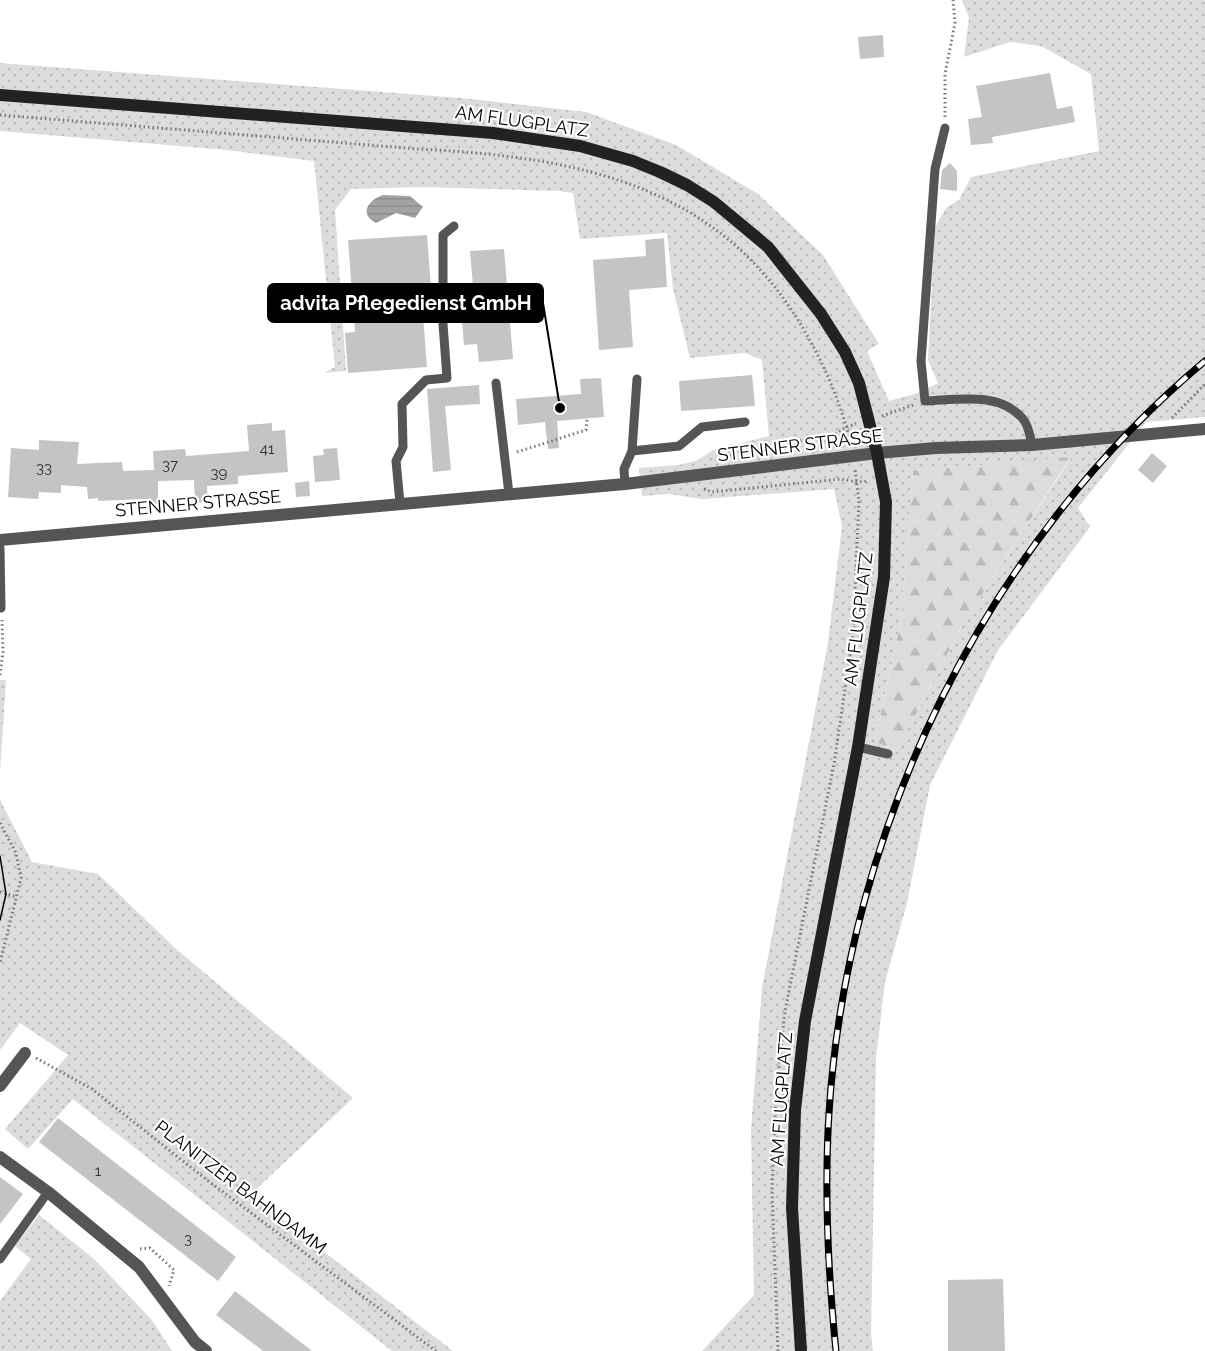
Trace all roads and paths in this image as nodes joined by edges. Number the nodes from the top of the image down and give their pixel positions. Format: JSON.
{"nodes":[{"id":1,"x":953,"y":0,"type":"edge"},
{"id":2,"x":0,"y":95,"type":"edge"},
{"id":3,"x":0,"y":115,"type":"edge"},
{"id":4,"x":945,"y":128,"type":"joint"},
{"id":5,"x":454,"y":226,"type":"dead end"},
{"id":6,"x":637,"y":379,"type":"dead end"},
{"id":7,"x":496,"y":382,"type":"dead end"},
{"id":8,"x":1205,"y":384,"type":"edge"},
{"id":9,"x":925,"y":401,"type":"junction"},
{"id":10,"x":587,"y":419,"type":"dead end"},
{"id":11,"x":870,"y":421,"type":"junction"},
{"id":12,"x":745,"y":422,"type":"dead end"},
{"id":13,"x":846,"y":427,"type":"junction"},
{"id":14,"x":1205,"y":429,"type":"edge"},
{"id":15,"x":1160,"y":433,"type":"junction"},
{"id":16,"x":1032,"y":445,"type":"junction"},
{"id":17,"x":632,"y":451,"type":"junction"},
{"id":18,"x":878,"y":453,"type":"junction"},
{"id":19,"x":504,"y":456,"type":"junction"},
{"id":20,"x":853,"y":456,"type":"junction"},
{"id":21,"x":725,"y":458,"type":"dead end"},
{"id":22,"x":689,"y":477,"type":"junction"},
{"id":23,"x":883,"y":479,"type":"junction"},
{"id":24,"x":857,"y":482,"type":"junction"},
{"id":25,"x":624,"y":484,"type":"junction"},
{"id":26,"x":509,"y":494,"type":"junction"},
{"id":27,"x":400,"y":503,"type":"junction"},
{"id":28,"x":0,"y":540,"type":"edge"},
{"id":29,"x":0,"y":548,"type":"edge"},
{"id":30,"x":2,"y":608,"type":"edge"},
{"id":31,"x":0,"y":675,"type":"edge"},
{"id":32,"x":858,"y":747,"type":"junction"},
{"id":33,"x":888,"y":754,"type":"dead end"},
{"id":34,"x":0,"y":823,"type":"edge"},
{"id":35,"x":0,"y":892,"type":"edge"},
{"id":36,"x":16,"y":897,"type":"junction"},
{"id":37,"x":0,"y":963,"type":"edge"},
{"id":38,"x":26,"y":1053,"type":"joint"},
{"id":39,"x":0,"y":1086,"type":"edge"},
{"id":40,"x":0,"y":1157,"type":"edge"},
{"id":41,"x":48,"y":1192,"type":"junction"},
{"id":42,"x":0,"y":1259,"type":"edge"},
{"id":43,"x":206,"y":1351,"type":"edge"},
{"id":44,"x":436,"y":1351,"type":"edge"},
{"id":45,"x":778,"y":1351,"type":"edge"},
{"id":46,"x":801,"y":1351,"type":"edge"}],
"edges":[{"from":1,"to":4,"type":"path"},
{"from":2,"to":11,"type":"main road","name":"AM FLUGPLATZ"},
{"from":3,"to":13,"type":"path"},
{"from":4,"to":9,"type":"lane"},
{"from":5,"to":27,"type":"lane"},
{"from":6,"to":17,"type":"lane"},
{"from":7,"to":19,"type":"lane"},
{"from":8,"to":15,"type":"path"},
{"from":9,"to":11,"type":"path"},
{"from":9,"to":16,"type":"lane"},
{"from":10,"to":19,"type":"path"},
{"from":11,"to":13,"type":"path"},
{"from":11,"to":18,"type":"main road","name":"AM FLUGPLATZ"},
{"from":12,"to":17,"type":"lane"},
{"from":13,"to":21,"type":"path"},
{"from":14,"to":15,"type":"street","name":"STENNER STRASSE"},
{"from":15,"to":16,"type":"street","name":"STENNER STRASSE"},
{"from":16,"to":18,"type":"street","name":"STENNER STRASSE"},
{"from":17,"to":25,"type":"lane"},
{"from":18,"to":20,"type":"street","name":"STENNER STRASSE"},
{"from":18,"to":23,"type":"main road","name":"AM FLUGPLATZ"},
{"from":19,"to":26,"type":"lane"},
{"from":20,"to":22,"type":"street","name":"STENNER STRASSE"},
{"from":20,"to":24,"type":"path"},
{"from":22,"to":24,"type":"path"},
{"from":22,"to":25,"type":"street","name":"STENNER STRASSE"},
{"from":23,"to":24,"type":"path"},
{"from":23,"to":32,"type":"main road","name":"AM FLUGPLATZ"},
{"from":24,"to":45,"type":"path"},
{"from":25,"to":26,"type":"street","name":"STENNER STRASSE"},
{"from":26,"to":27,"type":"street","name":"STENNER STRASSE"},
{"from":27,"to":28,"type":"street","name":"STENNER STRASSE"},
{"from":29,"to":30,"type":"lane"},
{"from":30,"to":31,"type":"path"},
{"from":32,"to":33,"type":"lane"},
{"from":32,"to":46,"type":"main road","name":"AM FLUGPLATZ"},
{"from":34,"to":36,"type":"path"},
{"from":35,"to":36,"type":"path"},
{"from":36,"to":37,"type":"path"},
{"from":38,"to":39,"type":"street"},
{"from":38,"to":44,"type":"path","name":"PLANITZER BAHNDAMM"},
{"from":40,"to":41,"type":"street"},
{"from":41,"to":42,"type":"lane"},
{"from":41,"to":43,"type":"street"}]}
